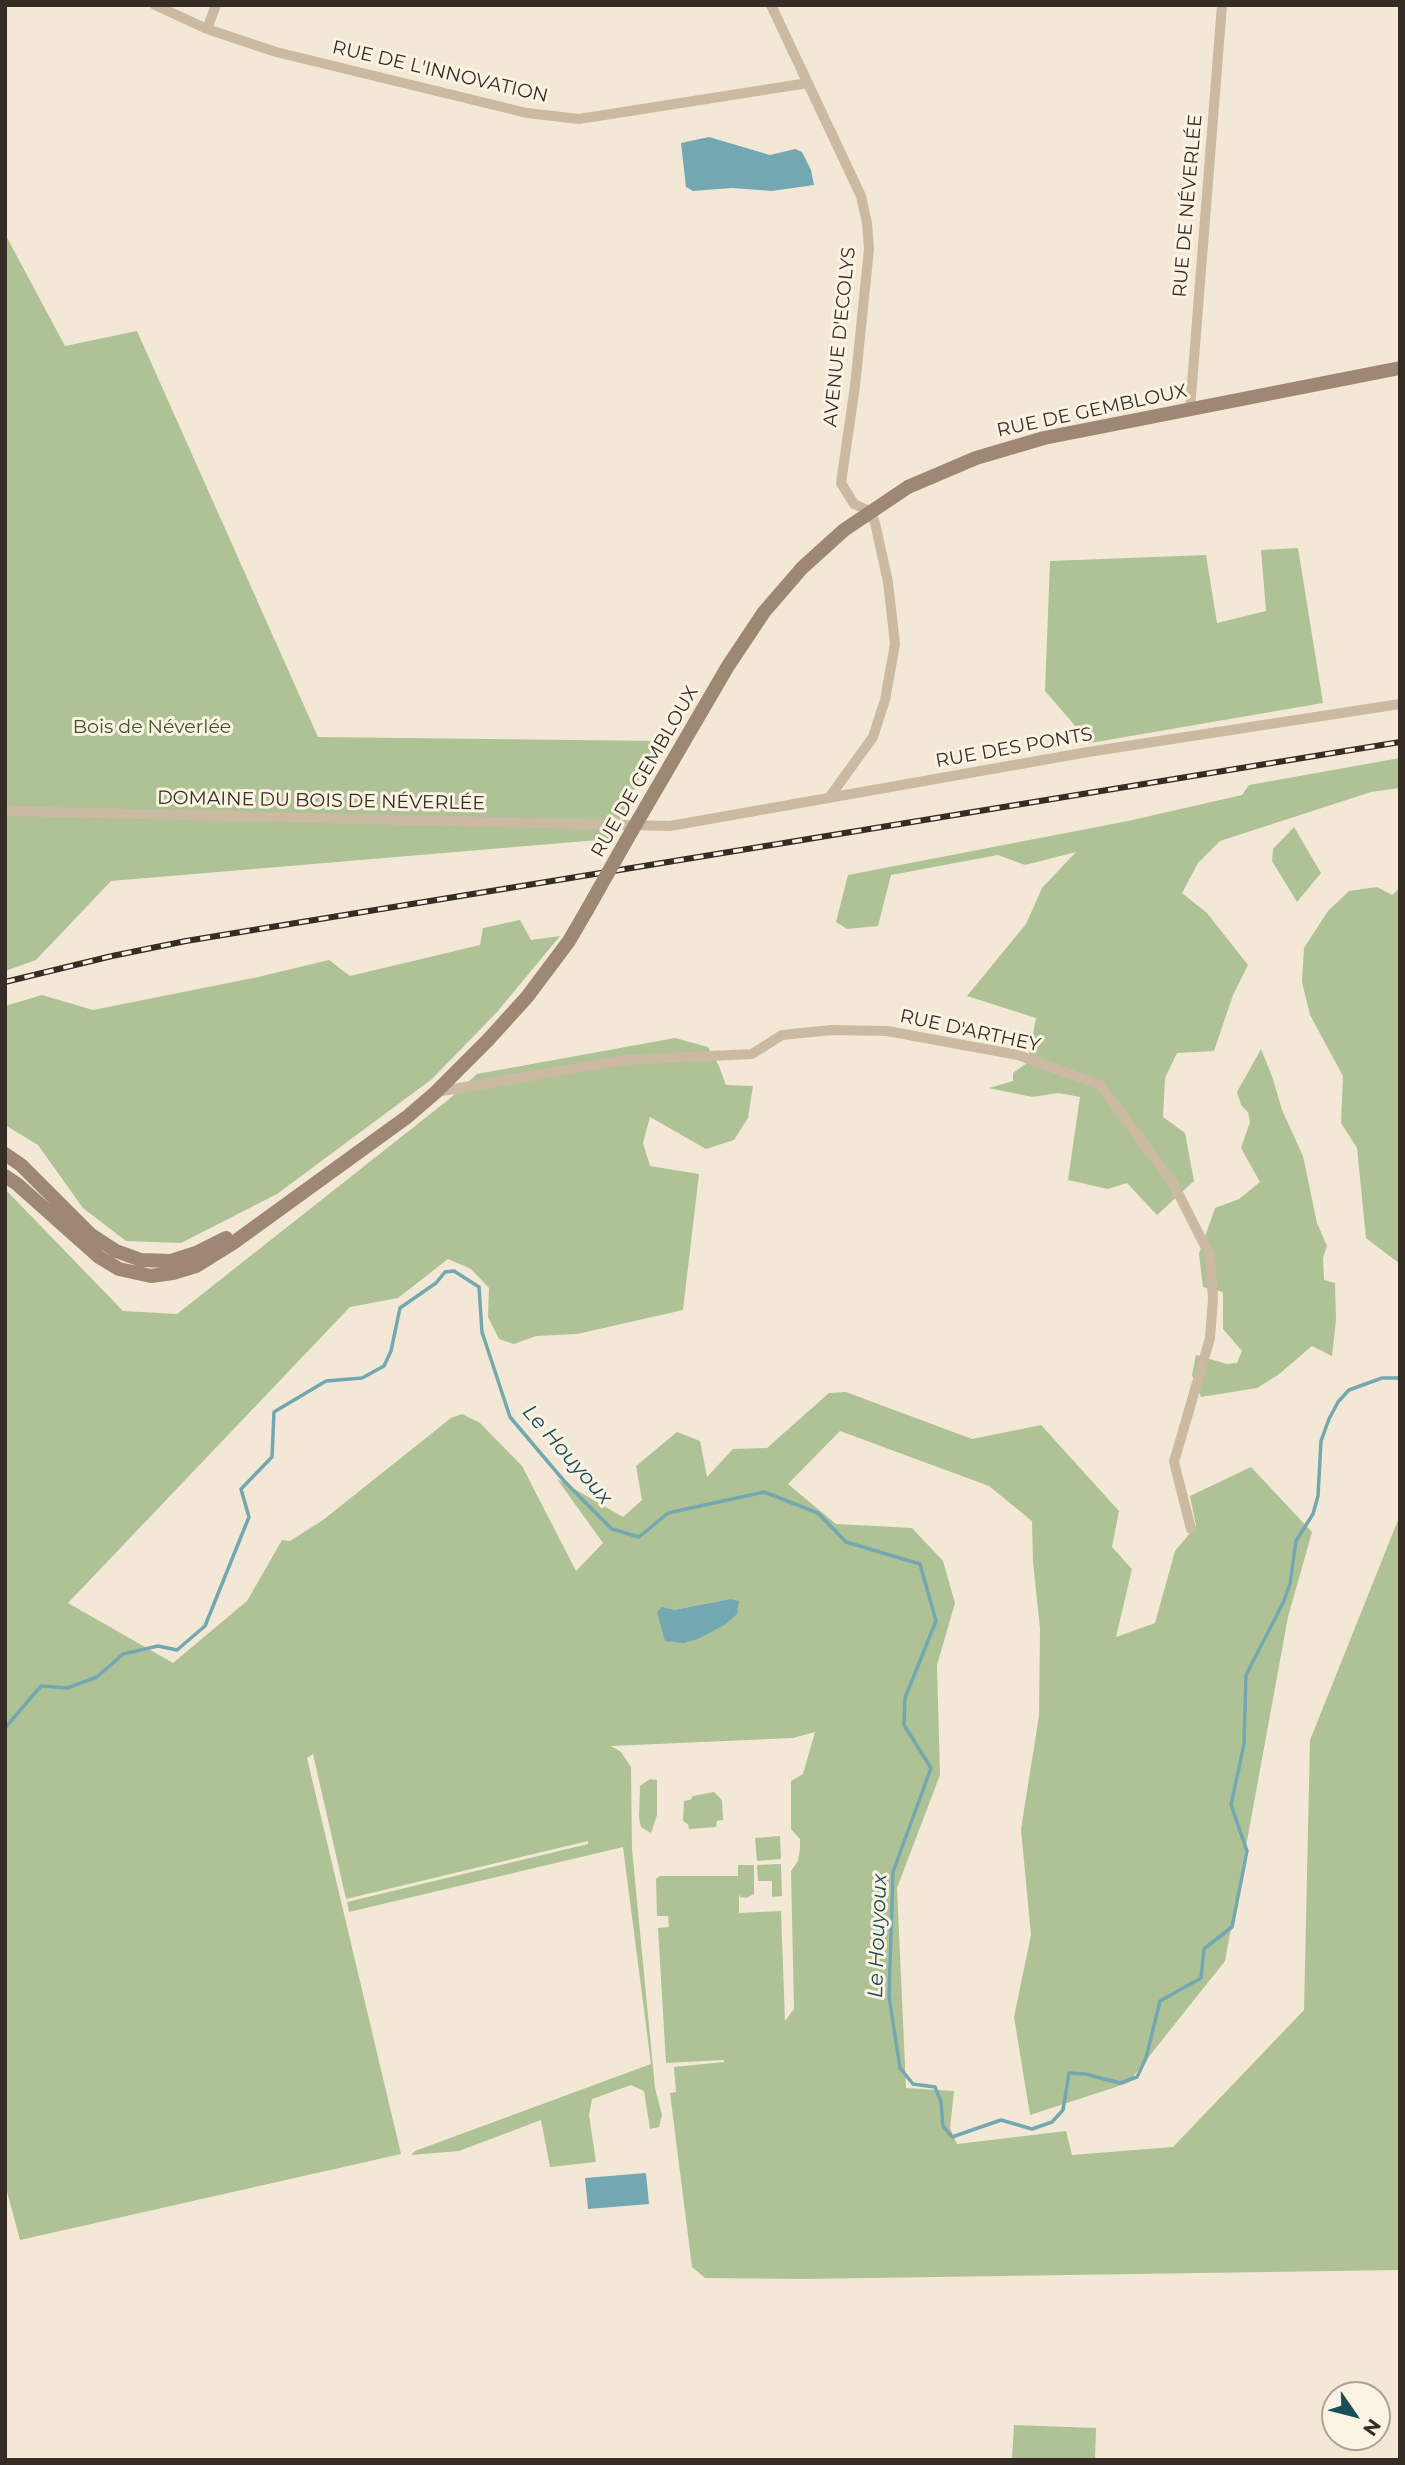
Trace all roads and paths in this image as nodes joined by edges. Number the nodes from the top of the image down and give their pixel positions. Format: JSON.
{"nodes":[{"id":1,"x":155,"y":5,"type":"edge"},
{"id":2,"x":216,"y":5,"type":"edge"},
{"id":3,"x":771,"y":5,"type":"edge"},
{"id":4,"x":1222,"y":5,"type":"edge"},
{"id":5,"x":206,"y":29,"type":"junction"},
{"id":6,"x":808,"y":83,"type":"junction"},
{"id":7,"x":1400,"y":368,"type":"edge"},
{"id":8,"x":1190,"y":409,"type":"junction"},
{"id":9,"x":870,"y":511,"type":"junction"},
{"id":10,"x":1400,"y":704,"type":"edge"},
{"id":11,"x":829,"y":798,"type":"junction"},
{"id":12,"x":5,"y":811,"type":"edge"},
{"id":13,"x":636,"y":826,"type":"junction"},
{"id":14,"x":436,"y":1092,"type":"junction"},
{"id":15,"x":5,"y":1154,"type":"edge"},
{"id":16,"x":5,"y":1177,"type":"edge"},
{"id":17,"x":300,"y":1194,"type":"junction"},
{"id":18,"x":1191,"y":1529,"type":"dead end"}],
"edges":[{"from":1,"to":5,"type":"street","name":"RUE DE L'INNOVATION"},
{"from":2,"to":5,"type":"street"},
{"from":3,"to":6,"type":"street","name":"AVENUE D'ECOLYS"},
{"from":4,"to":8,"type":"street","name":"RUE DE NÉVERLÉE"},
{"from":5,"to":6,"type":"street","name":"RUE DE L'INNOVATION"},
{"from":6,"to":9,"type":"street","name":"AVENUE D'ECOLYS"},
{"from":7,"to":8,"type":"main road","name":"RUE DE GEMBLOUX"},
{"from":8,"to":9,"type":"main road","name":"RUE DE GEMBLOUX"},
{"from":9,"to":11,"type":"street"},
{"from":9,"to":13,"type":"main road","name":"RUE DE GEMBLOUX"},
{"from":10,"to":11,"type":"street","name":"RUE DES PONTS"},
{"from":11,"to":13,"type":"street","name":"RUE DES PONTS"},
{"from":12,"to":13,"type":"street","name":"DOMAINE DU BOIS DE NÉVERLÉE"},
{"from":13,"to":14,"type":"main road","name":"RUE DE GEMBLOUX","bridge":true},
{"from":14,"to":17,"type":"main road","name":"RUE DE GEMBLOUX"},
{"from":14,"to":18,"type":"street","name":"RUE D'ARTHEY"},
{"from":15,"to":17,"type":"main road"},
{"from":16,"to":17,"type":"main road"}]}
